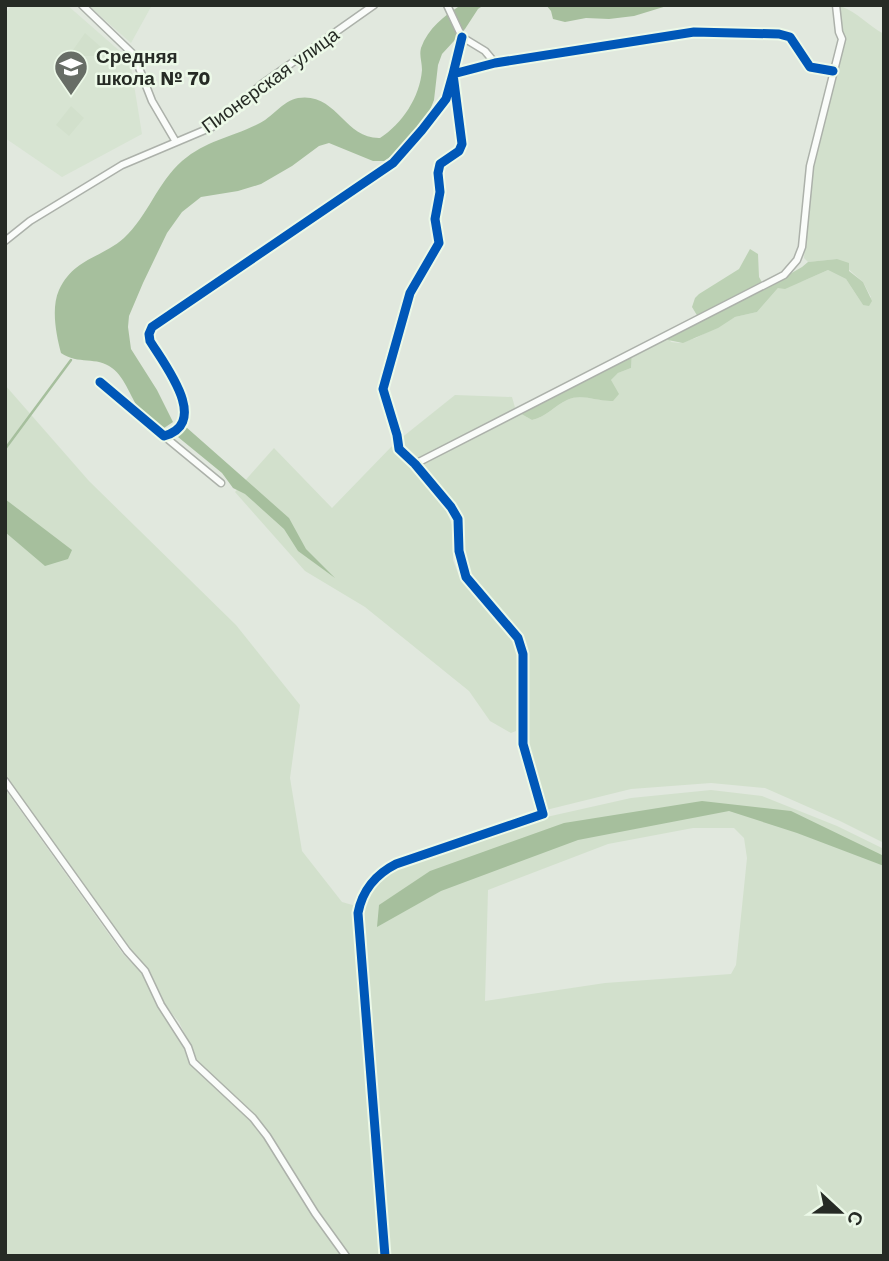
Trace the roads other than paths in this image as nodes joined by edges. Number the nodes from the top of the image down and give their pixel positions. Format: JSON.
{"nodes":[{"id":1,"x":82,"y":5,"type":"edge"},
{"id":2,"x":374,"y":5,"type":"edge"},
{"id":3,"x":447,"y":5,"type":"edge"},
{"id":4,"x":836,"y":5,"type":"edge"},
{"id":5,"x":462,"y":37,"type":"junction"},
{"id":6,"x":495,"y":63,"type":"junction"},
{"id":7,"x":834,"y":71,"type":"junction"},
{"id":8,"x":453,"y":74,"type":"junction"},
{"id":9,"x":176,"y":142,"type":"junction"},
{"id":10,"x":5,"y":241,"type":"edge"},
{"id":11,"x":100,"y":382,"type":"dead end"},
{"id":12,"x":163,"y":436,"type":"junction"},
{"id":13,"x":415,"y":464,"type":"junction"},
{"id":14,"x":221,"y":483,"type":"dead end"},
{"id":15,"x":5,"y":781,"type":"edge"},
{"id":16,"x":346,"y":1256,"type":"edge"},
{"id":17,"x":385,"y":1256,"type":"edge"}],
"edges":[{"from":1,"to":9,"type":"street"},
{"from":2,"to":9,"type":"street","name":"Пионерская улица"},
{"from":3,"to":5,"type":"street"},
{"from":4,"to":7,"type":"street"},
{"from":5,"to":6,"type":"street"},
{"from":5,"to":8,"type":"street"},
{"from":6,"to":7,"type":"street"},
{"from":6,"to":8,"type":"street"},
{"from":7,"to":13,"type":"street"},
{"from":8,"to":12,"type":"street"},
{"from":8,"to":13,"type":"street"},
{"from":9,"to":10,"type":"street","name":"Пионерская улица"},
{"from":11,"to":12,"type":"street"},
{"from":12,"to":14,"type":"street"},
{"from":13,"to":17,"type":"street"},
{"from":15,"to":16,"type":"street"}]}
